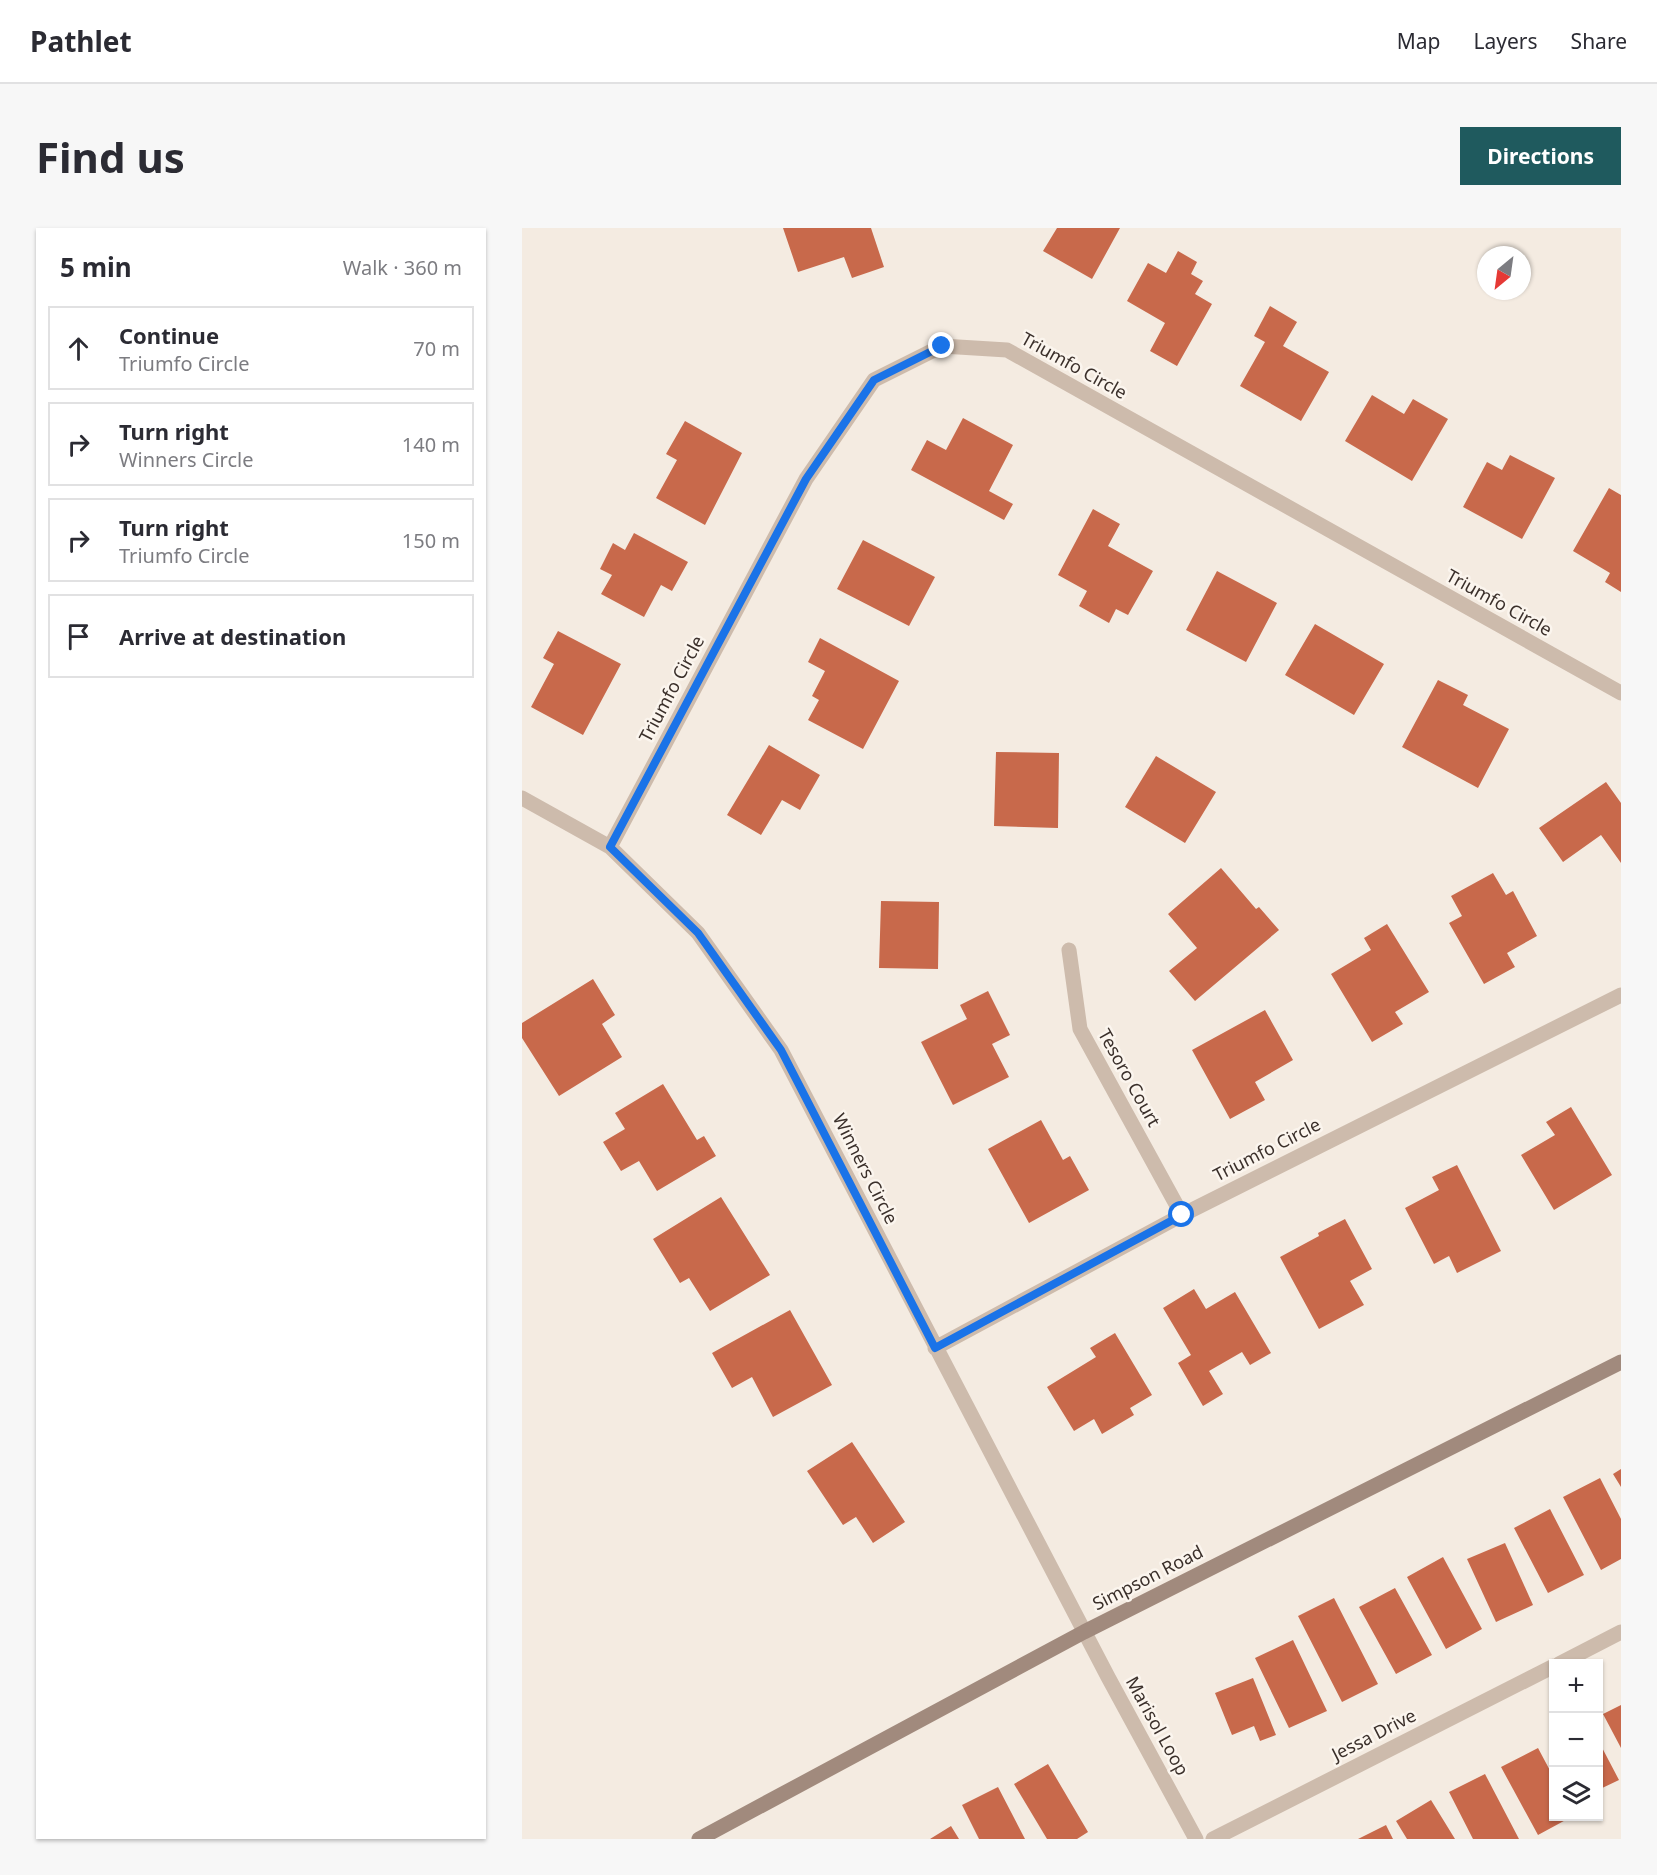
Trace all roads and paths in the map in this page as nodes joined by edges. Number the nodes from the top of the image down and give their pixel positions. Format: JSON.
{"nodes":[{"id":1,"x":1621,"y":693,"type":"edge"},
{"id":2,"x":522,"y":798,"type":"edge"},
{"id":3,"x":610,"y":847,"type":"junction"},
{"id":4,"x":1069,"y":950,"type":"dead end"},
{"id":5,"x":1621,"y":995,"type":"edge"},
{"id":6,"x":1182,"y":1215,"type":"junction"},
{"id":7,"x":935,"y":1348,"type":"junction"},
{"id":8,"x":1621,"y":1362,"type":"edge"},
{"id":9,"x":1084,"y":1632,"type":"junction"},
{"id":10,"x":1621,"y":1632,"type":"edge"},
{"id":11,"x":1569,"y":1659,"type":"edge"},
{"id":12,"x":1549,"y":1669,"type":"edge"},
{"id":13,"x":699,"y":1839,"type":"edge"},
{"id":14,"x":1196,"y":1839,"type":"edge"},
{"id":15,"x":1213,"y":1839,"type":"edge"}],
"edges":[{"from":1,"to":3,"type":"street","name":"Triumfo Circle"},
{"from":2,"to":3,"type":"street","name":"Winners Circle"},
{"from":3,"to":7,"type":"street","name":"Winners Circle"},
{"from":4,"to":6,"type":"street","name":"Tesoro Court"},
{"from":5,"to":6,"type":"street","name":"Triumfo Circle"},
{"from":6,"to":7,"type":"street","name":"Triumfo Circle"},
{"from":7,"to":9,"type":"street","name":"Winners Circle"},
{"from":8,"to":9,"type":"main road","name":"Simpson Road"},
{"from":9,"to":13,"type":"main road","name":"Simpson Road"},
{"from":9,"to":14,"type":"street","name":"Marisol Loop"},
{"from":10,"to":11,"type":"street"},
{"from":12,"to":15,"type":"street","name":"Jessa Drive"}]}
